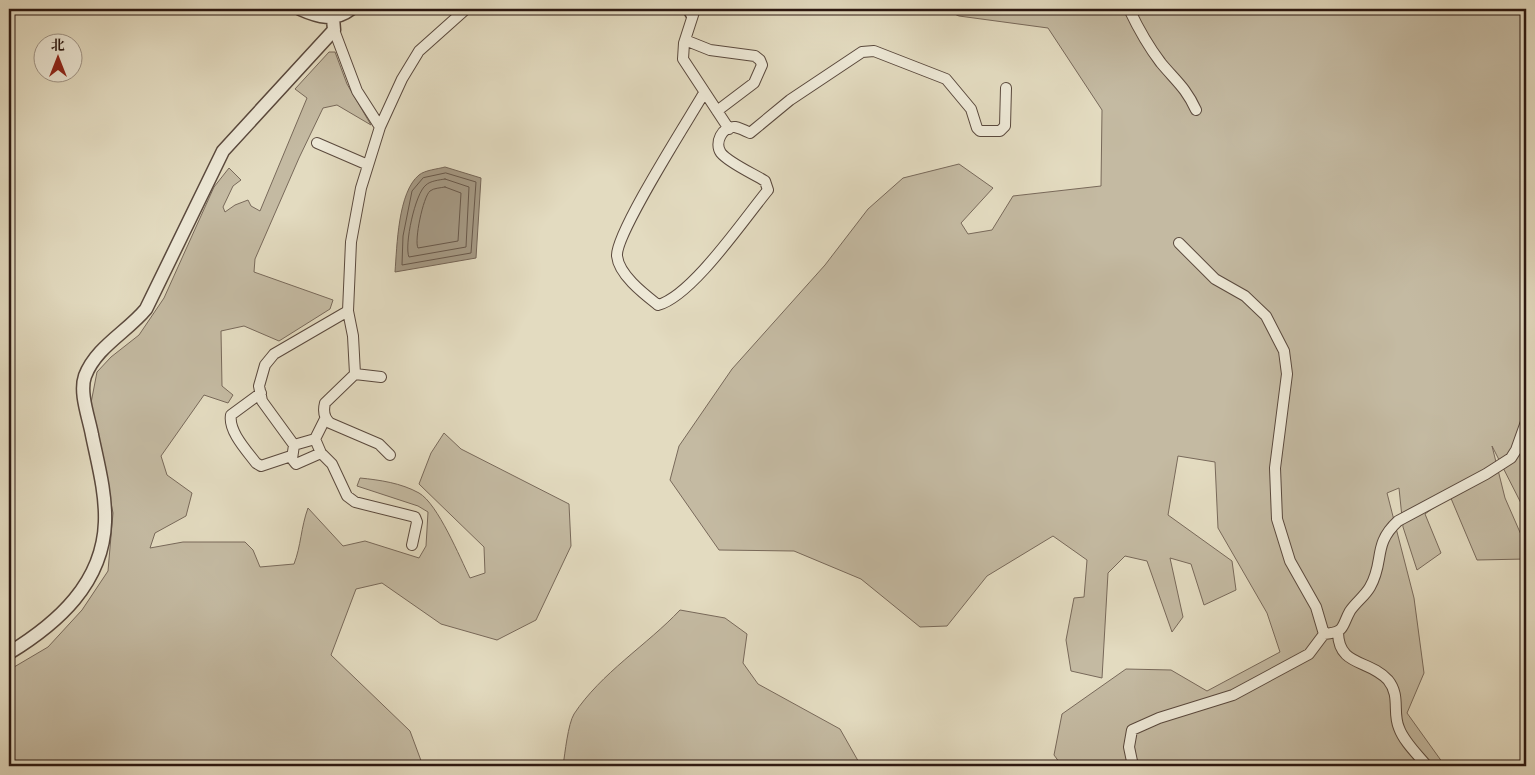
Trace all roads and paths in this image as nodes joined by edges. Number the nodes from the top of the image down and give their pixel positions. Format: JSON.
{"nodes":[{"id":1,"x":300,"y":9,"type":"edge"},
{"id":2,"x":351,"y":9,"type":"edge"},
{"id":3,"x":466,"y":9,"type":"edge"},
{"id":4,"x":685,"y":9,"type":"edge"},
{"id":5,"x":694,"y":9,"type":"edge"},
{"id":6,"x":1129,"y":9,"type":"edge"},
{"id":7,"x":691,"y":20,"type":"junction"},
{"id":8,"x":334,"y":24,"type":"junction"},
{"id":9,"x":685,"y":40,"type":"junction"},
{"id":10,"x":1006,"y":88,"type":"dead end"},
{"id":11,"x":704,"y":93,"type":"junction"},
{"id":12,"x":1196,"y":110,"type":"dead end"},
{"id":13,"x":717,"y":111,"type":"junction"},
{"id":14,"x":380,"y":127,"type":"junction"},
{"id":15,"x":729,"y":129,"type":"junction"},
{"id":16,"x":317,"y":143,"type":"dead end"},
{"id":17,"x":368,"y":164,"type":"junction"},
{"id":18,"x":1179,"y":242,"type":"dead end"},
{"id":19,"x":348,"y":311,"type":"junction"},
{"id":20,"x":355,"y":374,"type":"junction"},
{"id":21,"x":381,"y":377,"type":"dead end"},
{"id":22,"x":261,"y":393,"type":"junction"},
{"id":23,"x":325,"y":419,"type":"junction"},
{"id":24,"x":1526,"y":422,"type":"edge"},
{"id":25,"x":315,"y":439,"type":"junction"},
{"id":26,"x":294,"y":445,"type":"junction"},
{"id":27,"x":321,"y":453,"type":"junction"},
{"id":28,"x":390,"y":455,"type":"dead end"},
{"id":29,"x":291,"y":456,"type":"junction"},
{"id":30,"x":412,"y":545,"type":"dead end"},
{"id":31,"x":1338,"y":633,"type":"junction"},
{"id":32,"x":1324,"y":634,"type":"junction"},
{"id":33,"x":9,"y":653,"type":"edge"},
{"id":34,"x":1133,"y":766,"type":"edge"},
{"id":35,"x":1427,"y":766,"type":"edge"}],
"edges":[{"from":1,"to":8,"type":"street"},
{"from":2,"to":8,"type":"street"},
{"from":3,"to":14,"type":"street"},
{"from":4,"to":7,"type":"lane"},
{"from":5,"to":7,"type":"street"},
{"from":6,"to":12,"type":"street"},
{"from":7,"to":9,"type":"street"},
{"from":8,"to":14,"type":"street"},
{"from":8,"to":33,"type":"street"},
{"from":9,"to":11,"type":"street"},
{"from":9,"to":13,"type":"street"},
{"from":10,"to":15,"type":"street"},
{"from":11,"to":13,"type":"street"},
{"from":11,"to":15,"type":"street"},
{"from":13,"to":15,"type":"street"},
{"from":14,"to":17,"type":"street"},
{"from":16,"to":17,"type":"street"},
{"from":17,"to":19,"type":"street"},
{"from":18,"to":32,"type":"street"},
{"from":19,"to":20,"type":"street"},
{"from":19,"to":22,"type":"street"},
{"from":20,"to":21,"type":"street"},
{"from":20,"to":23,"type":"street"},
{"from":22,"to":26,"type":"street"},
{"from":22,"to":29,"type":"street"},
{"from":23,"to":25,"type":"street"},
{"from":23,"to":28,"type":"street"},
{"from":24,"to":31,"type":"street"},
{"from":25,"to":26,"type":"street"},
{"from":25,"to":27,"type":"street"},
{"from":26,"to":29,"type":"street"},
{"from":27,"to":29,"type":"street"},
{"from":27,"to":30,"type":"street"},
{"from":31,"to":32,"type":"street"},
{"from":31,"to":35,"type":"street"},
{"from":32,"to":34,"type":"street"}]}
